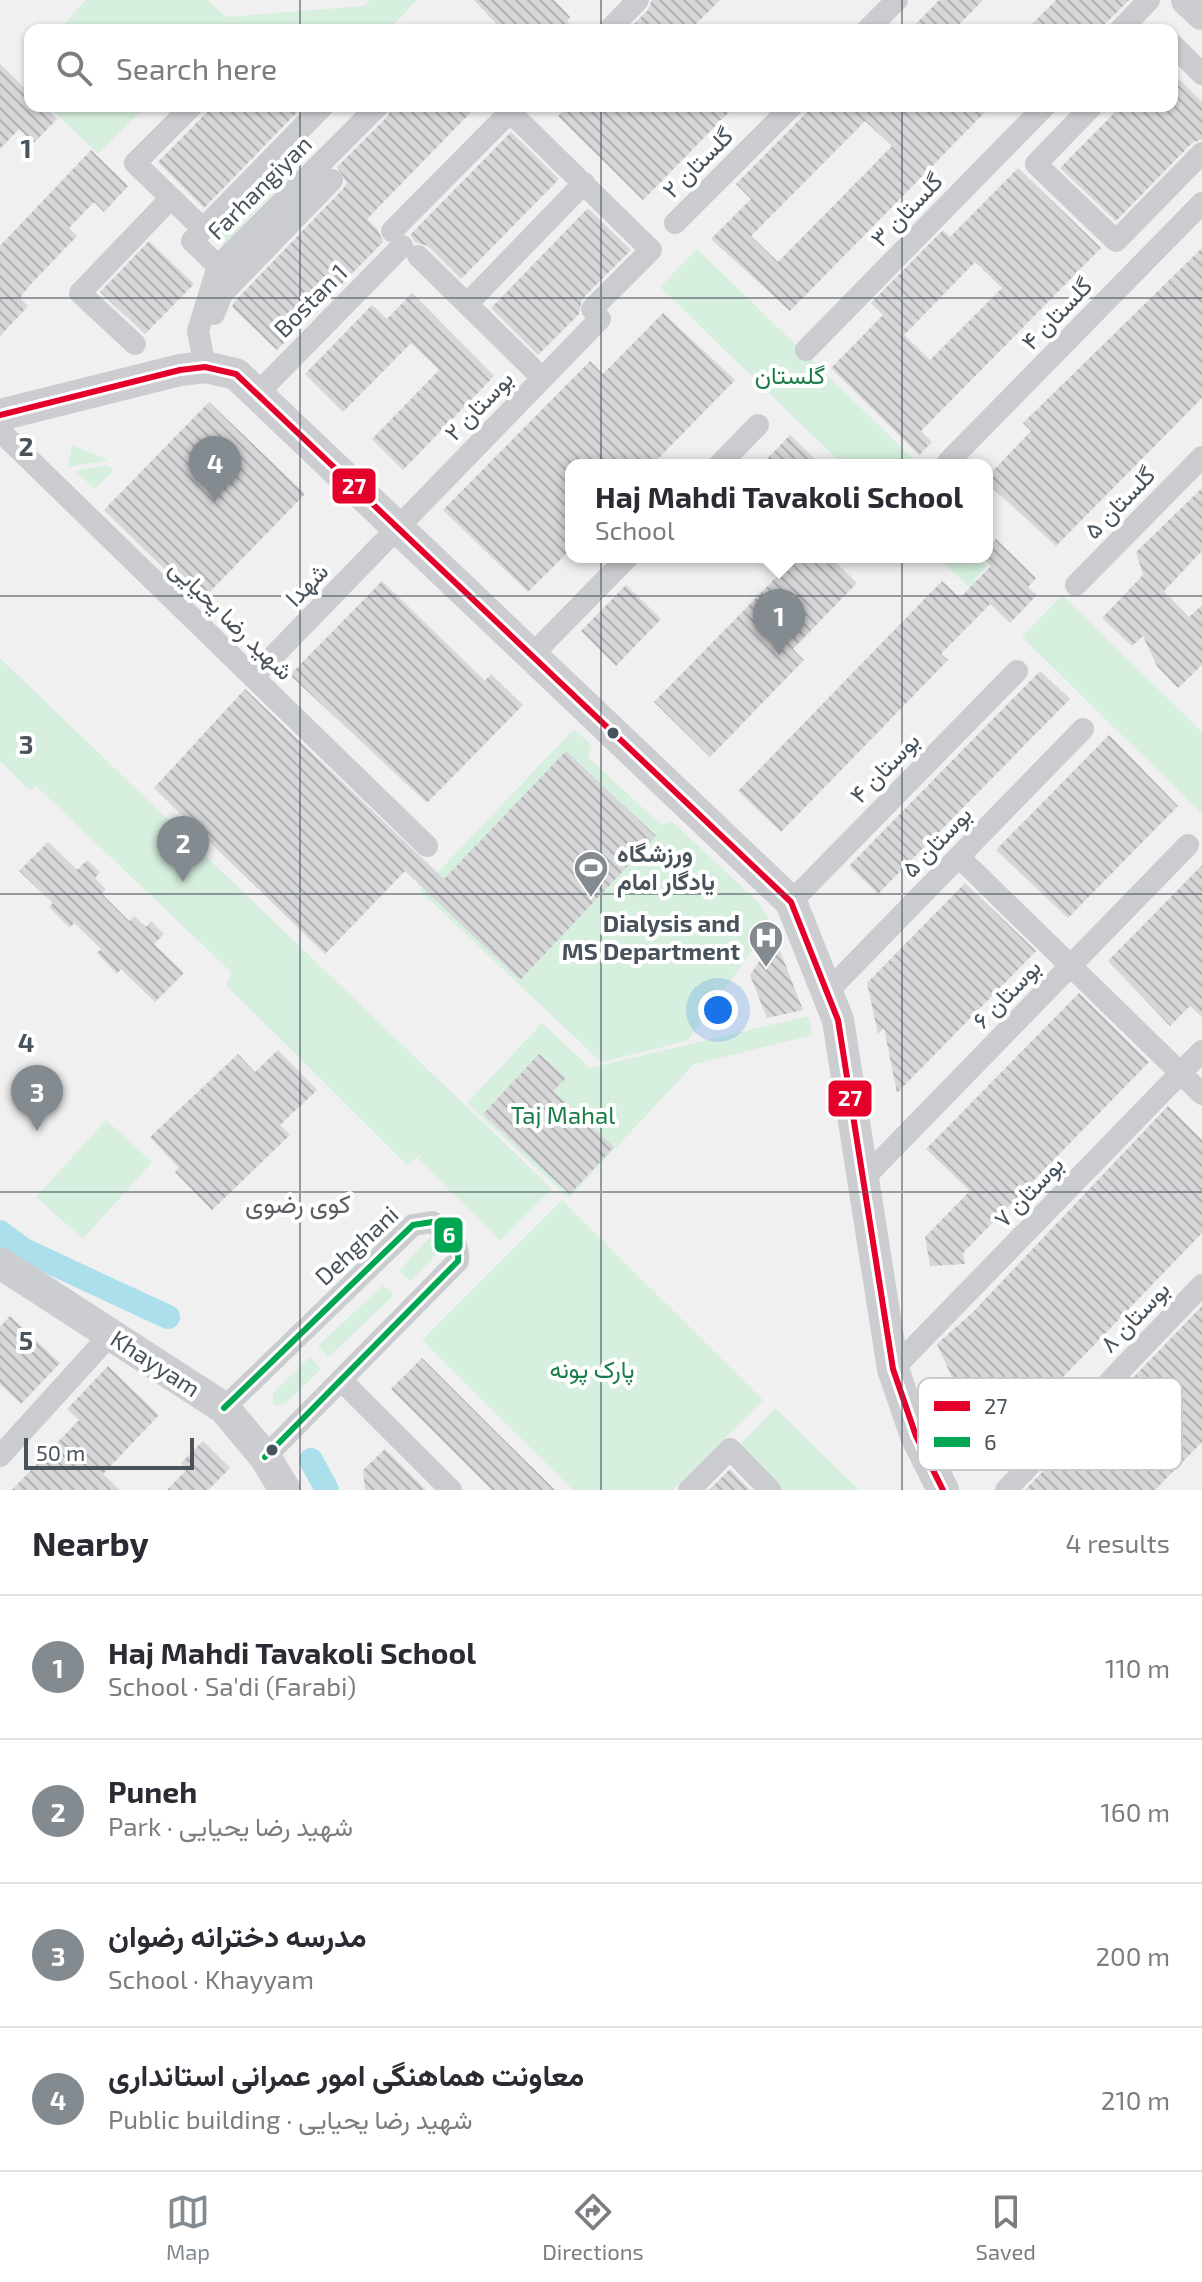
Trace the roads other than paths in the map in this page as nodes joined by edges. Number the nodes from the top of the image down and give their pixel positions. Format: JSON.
{"nodes":[{"id":1,"x":638,"y":0,"type":"edge"},
{"id":2,"x":897,"y":0,"type":"edge"},
{"id":3,"x":1187,"y":0,"type":"edge"},
{"id":4,"x":1202,"y":14,"type":"edge"},
{"id":5,"x":615,"y":24,"type":"edge"},
{"id":6,"x":873,"y":24,"type":"edge"},
{"id":7,"x":1178,"y":50,"type":"edge"},
{"id":8,"x":1202,"y":74,"type":"edge"},
{"id":9,"x":186,"y":112,"type":"edge"},
{"id":10,"x":317,"y":112,"type":"edge"},
{"id":11,"x":373,"y":112,"type":"edge"},
{"id":12,"x":505,"y":112,"type":"edge"},
{"id":13,"x":510,"y":112,"type":"edge"},
{"id":14,"x":786,"y":112,"type":"edge"},
{"id":15,"x":1039,"y":112,"type":"edge"},
{"id":16,"x":1086,"y":112,"type":"edge"},
{"id":17,"x":294,"y":137,"type":"junction"},
{"id":18,"x":1202,"y":153,"type":"edge"},
{"id":19,"x":327,"y":172,"type":"junction"},
{"id":20,"x":584,"y":183,"type":"junction"},
{"id":21,"x":171,"y":198,"type":"junction"},
{"id":22,"x":1202,"y":203,"type":"edge"},
{"id":23,"x":675,"y":223,"type":"dead end"},
{"id":24,"x":203,"y":229,"type":"junction"},
{"id":25,"x":404,"y":244,"type":"junction"},
{"id":26,"x":218,"y":266,"type":"junction"},
{"id":27,"x":467,"y":304,"type":"junction"},
{"id":28,"x":135,"y":344,"type":"dead end"},
{"id":29,"x":806,"y":350,"type":"dead end"},
{"id":30,"x":203,"y":356,"type":"junction"},
{"id":31,"x":533,"y":369,"type":"dead end"},
{"id":32,"x":258,"y":393,"type":"junction"},
{"id":33,"x":0,"y":415,"type":"edge"},
{"id":34,"x":758,"y":425,"type":"dead end"},
{"id":35,"x":0,"y":431,"type":"edge"},
{"id":36,"x":1202,"y":457,"type":"edge"},
{"id":37,"x":725,"y":459,"type":"edge"},
{"id":38,"x":951,"y":459,"type":"edge"},
{"id":39,"x":397,"y":529,"type":"junction"},
{"id":40,"x":622,"y":563,"type":"edge"},
{"id":41,"x":1076,"y":585,"type":"dead end"},
{"id":42,"x":531,"y":656,"type":"junction"},
{"id":43,"x":1017,"y":671,"type":"dead end"},
{"id":44,"x":253,"y":677,"type":"junction"},
{"id":45,"x":1083,"y":729,"type":"dead end"},
{"id":46,"x":1188,"y":845,"type":"dead end"},
{"id":47,"x":427,"y":846,"type":"dead end"},
{"id":48,"x":959,"y":857,"type":"junction"},
{"id":49,"x":791,"y":902,"type":"junction"},
{"id":50,"x":1071,"y":966,"type":"junction"},
{"id":51,"x":828,"y":991,"type":"junction"},
{"id":52,"x":1202,"y":1051,"type":"edge"},
{"id":53,"x":1181,"y":1073,"type":"junction"},
{"id":54,"x":1202,"y":1094,"type":"edge"},
{"id":55,"x":863,"y":1179,"type":"junction"},
{"id":56,"x":0,"y":1263,"type":"edge"},
{"id":57,"x":1202,"y":1285,"type":"edge"},
{"id":58,"x":110,"y":1335,"type":"junction"},
{"id":59,"x":893,"y":1369,"type":"junction"},
{"id":60,"x":1113,"y":1378,"type":"edge"},
{"id":61,"x":341,"y":1380,"type":"junction"},
{"id":62,"x":224,"y":1408,"type":"junction"},
{"id":63,"x":918,"y":1440,"type":"edge"},
{"id":64,"x":0,"y":1456,"type":"edge"},
{"id":65,"x":265,"y":1457,"type":"junction"},
{"id":66,"x":933,"y":1470,"type":"edge"},
{"id":67,"x":1025,"y":1470,"type":"edge"},
{"id":68,"x":285,"y":1490,"type":"edge"},
{"id":69,"x":451,"y":1490,"type":"edge"},
{"id":70,"x":689,"y":1490,"type":"edge"},
{"id":71,"x":770,"y":1490,"type":"edge"},
{"id":72,"x":943,"y":1490,"type":"edge"},
{"id":73,"x":1006,"y":1490,"type":"edge"}],
"edges":[{"from":1,"to":5,"type":"street"},
{"from":2,"to":6,"type":"street"},
{"from":3,"to":4,"type":"street"},
{"from":7,"to":8,"type":"street"},
{"from":9,"to":21,"type":"street"},
{"from":10,"to":17,"type":"street"},
{"from":11,"to":19,"type":"street","name":"Farhangiyan"},
{"from":12,"to":25,"type":"street","name":"Bostan 1"},
{"from":13,"to":20,"type":"street"},
{"from":14,"to":23,"type":"street","name":"گلستان ۲"},
{"from":15,"to":29,"type":"street","name":"گلستان ۳"},
{"from":16,"to":18,"type":"street"},
{"from":17,"to":19,"type":"street"},
{"from":17,"to":24,"type":"street"},
{"from":19,"to":26,"type":"street","name":"Farhangiyan"},
{"from":19,"to":30,"type":"street"},
{"from":20,"to":27,"type":"street"},
{"from":20,"to":39,"type":"street","name":"بوستان ۲"},
{"from":21,"to":24,"type":"street"},
{"from":21,"to":28,"type":"street"},
{"from":22,"to":38,"type":"street","name":"گلستان ۴"},
{"from":24,"to":26,"type":"street"},
{"from":25,"to":27,"type":"street"},
{"from":25,"to":32,"type":"street","name":"Bostan 1"},
{"from":26,"to":30,"type":"street","name":"Farhangiyan"},
{"from":27,"to":31,"type":"street"},
{"from":30,"to":32,"type":"street"},
{"from":30,"to":33,"type":"street"},
{"from":32,"to":39,"type":"street"},
{"from":34,"to":37,"type":"street"},
{"from":35,"to":44,"type":"street","name":"شهید رضا یحیایی"},
{"from":36,"to":41,"type":"street","name":"گلستان ۵"},
{"from":39,"to":42,"type":"street"},
{"from":39,"to":44,"type":"street","name":"شهدا"},
{"from":40,"to":42,"type":"street"},
{"from":42,"to":49,"type":"street"},
{"from":43,"to":49,"type":"street","name":"بوستان ۴"},
{"from":44,"to":47,"type":"street","name":"شهید رضا یحیایی"},
{"from":45,"to":48,"type":"street","name":"بوستان ۵"},
{"from":46,"to":50,"type":"street","name":"بوستان ۶"},
{"from":48,"to":50,"type":"street"},
{"from":48,"to":51,"type":"street","name":"بوستان ۵"},
{"from":49,"to":51,"type":"street"},
{"from":50,"to":53,"type":"street"},
{"from":50,"to":55,"type":"street","name":"بوستان ۶"},
{"from":51,"to":55,"type":"street"},
{"from":52,"to":53,"type":"street","name":"بوستان ۷"},
{"from":53,"to":54,"type":"street"},
{"from":53,"to":59,"type":"street","name":"بوستان ۷"},
{"from":55,"to":59,"type":"street"},
{"from":56,"to":58,"type":"street","name":"Khayyam"},
{"from":57,"to":60,"type":"street","name":"بوستان ۸"},
{"from":58,"to":62,"type":"street","name":"Khayyam"},
{"from":58,"to":64,"type":"street"},
{"from":59,"to":63,"type":"street"},
{"from":61,"to":62,"type":"street","name":"Dehghani"},
{"from":61,"to":65,"type":"street","name":"Dehghani"},
{"from":61,"to":69,"type":"street"},
{"from":62,"to":65,"type":"street","name":"Khayyam"},
{"from":65,"to":68,"type":"street","name":"Khayyam"},
{"from":66,"to":72,"type":"street"},
{"from":67,"to":73,"type":"street","name":"بوستان ۸"},
{"from":70,"to":71,"type":"street"}]}
